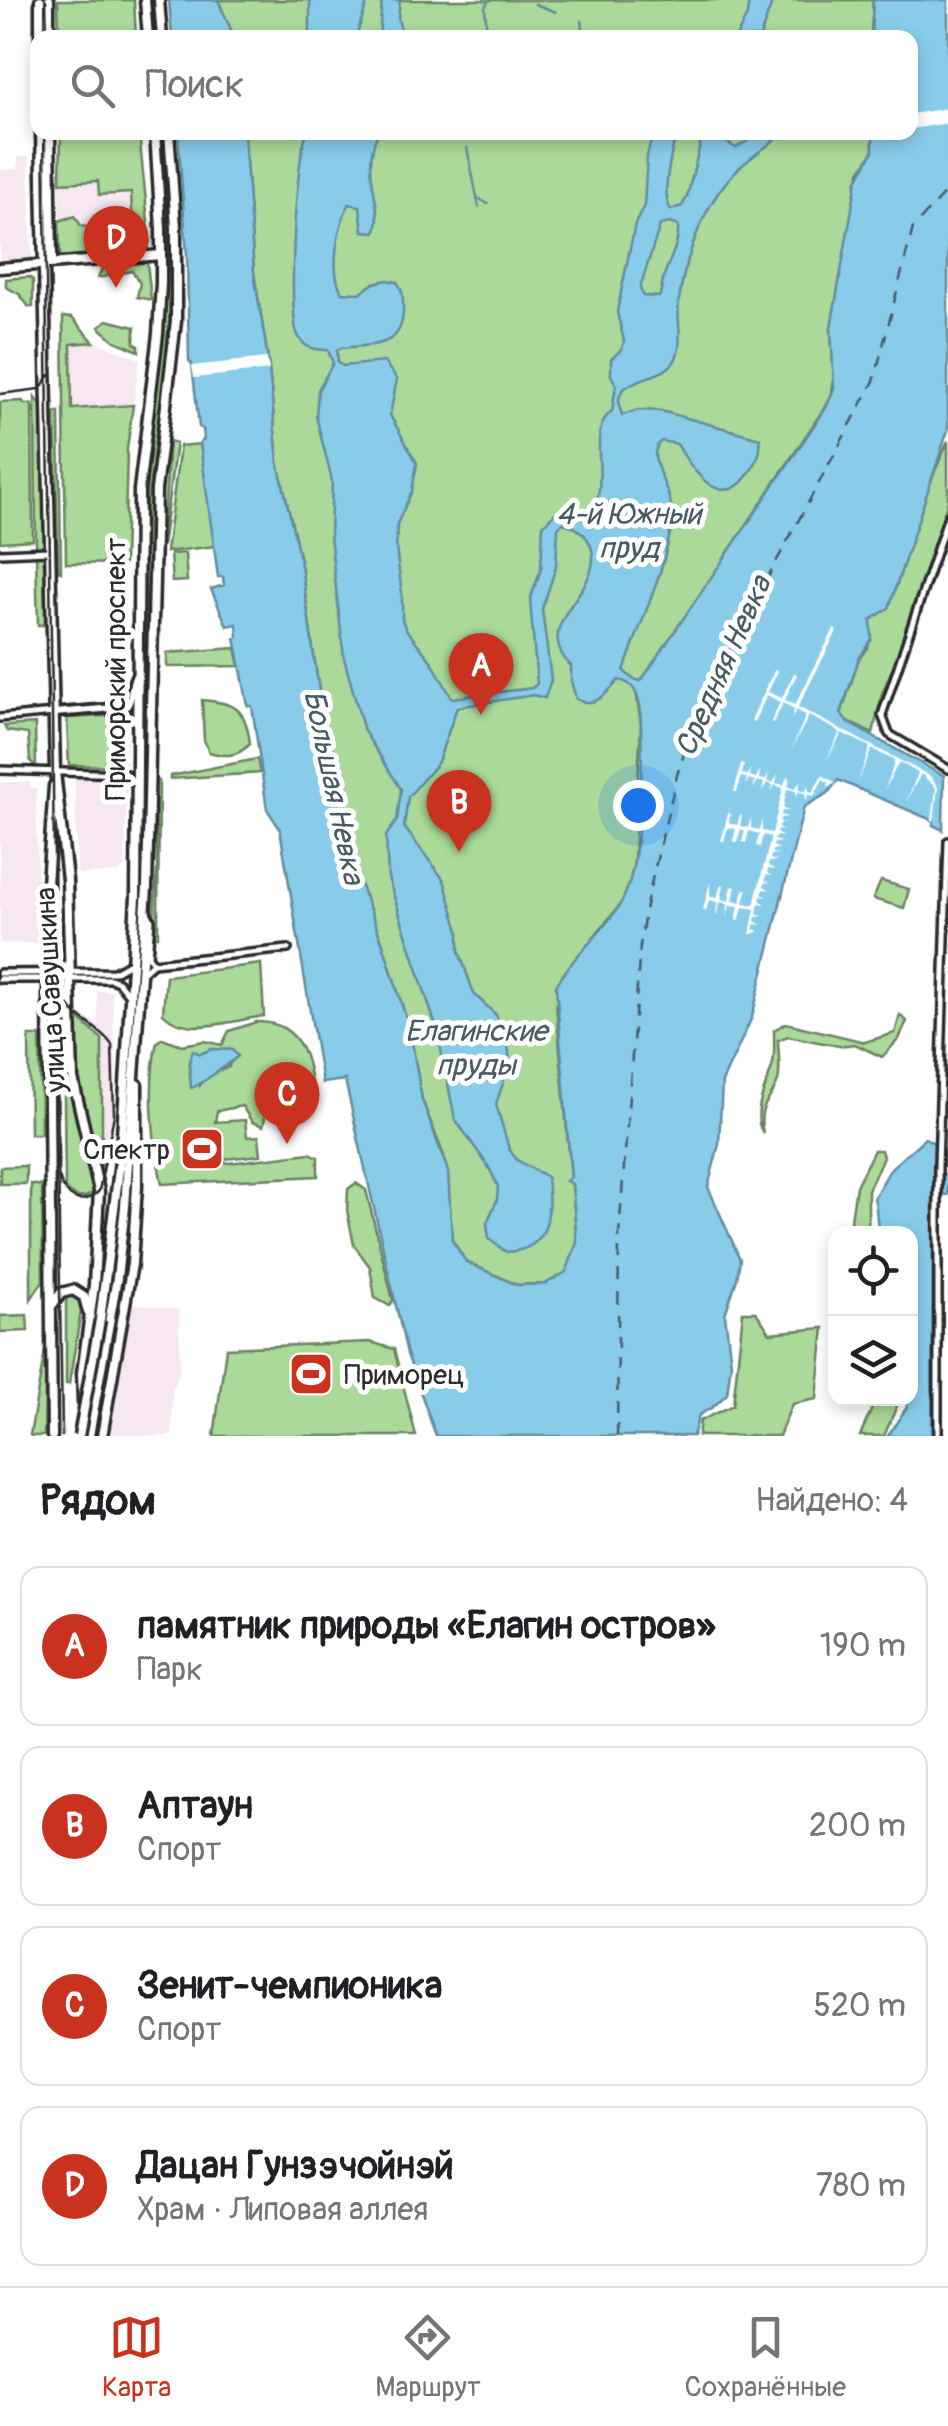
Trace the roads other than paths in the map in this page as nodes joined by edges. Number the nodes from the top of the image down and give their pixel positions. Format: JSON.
{"nodes":[{"id":1,"x":40,"y":0,"type":"edge"},
{"id":2,"x":49,"y":0,"type":"edge"},
{"id":3,"x":145,"y":0,"type":"edge"},
{"id":4,"x":160,"y":0,"type":"edge"},
{"id":5,"x":40,"y":30,"type":"edge"},
{"id":6,"x":49,"y":30,"type":"edge"},
{"id":7,"x":147,"y":30,"type":"edge"},
{"id":8,"x":162,"y":30,"type":"edge"},
{"id":9,"x":41,"y":140,"type":"edge"},
{"id":10,"x":50,"y":140,"type":"edge"},
{"id":11,"x":154,"y":140,"type":"edge"},
{"id":12,"x":170,"y":140,"type":"edge"},
{"id":13,"x":161,"y":256,"type":"junction"},
{"id":14,"x":46,"y":264,"type":"junction"},
{"id":15,"x":0,"y":268,"type":"edge"},
{"id":16,"x":948,"y":516,"type":"edge"},
{"id":17,"x":52,"y":551,"type":"junction"},
{"id":18,"x":0,"y":553,"type":"edge"},
{"id":19,"x":138,"y":673,"type":"junction"},
{"id":20,"x":54,"y":713,"type":"junction"},
{"id":21,"x":0,"y":718,"type":"edge"},
{"id":22,"x":138,"y":759,"type":"junction"},
{"id":23,"x":948,"y":769,"type":"edge"},
{"id":24,"x":0,"y":770,"type":"edge"},
{"id":25,"x":55,"y":772,"type":"junction"},
{"id":26,"x":126,"y":774,"type":"junction"},
{"id":27,"x":137,"y":787,"type":"junction"},
{"id":28,"x":948,"y":841,"type":"edge"},
{"id":29,"x":146,"y":908,"type":"junction"},
{"id":30,"x":288,"y":949,"type":"dead end"},
{"id":31,"x":130,"y":963,"type":"junction"},
{"id":32,"x":153,"y":963,"type":"junction"},
{"id":33,"x":49,"y":975,"type":"junction"},
{"id":34,"x":140,"y":975,"type":"junction"},
{"id":35,"x":0,"y":976,"type":"edge"},
{"id":36,"x":70,"y":976,"type":"junction"},
{"id":37,"x":128,"y":994,"type":"junction"},
{"id":38,"x":136,"y":1055,"type":"junction"},
{"id":39,"x":120,"y":1207,"type":"junction"},
{"id":40,"x":53,"y":1304,"type":"junction"},
{"id":41,"x":90,"y":1324,"type":"junction"},
{"id":42,"x":52,"y":1436,"type":"edge"},
{"id":43,"x":84,"y":1436,"type":"edge"},
{"id":44,"x":102,"y":1436,"type":"edge"},
{"id":45,"x":938,"y":1436,"type":"edge"}],
"edges":[{"from":1,"to":5,"type":"main road"},
{"from":2,"to":6,"type":"main road"},
{"from":3,"to":7,"type":"main road"},
{"from":4,"to":8,"type":"main road"},
{"from":9,"to":14,"type":"main road","name":"улица Савушкина"},
{"from":10,"to":14,"type":"main road","name":"улица Савушкина"},
{"from":11,"to":13,"type":"main road","name":"Приморский проспект"},
{"from":12,"to":29,"type":"main road","name":"Приморский проспект"},
{"from":13,"to":14,"type":"main road"},
{"from":13,"to":19,"type":"main road","name":"Приморский проспект"},
{"from":14,"to":15,"type":"main road"},
{"from":14,"to":17,"type":"main road","name":"улица Савушкина"},
{"from":16,"to":23,"type":"street"},
{"from":17,"to":18,"type":"street"},
{"from":17,"to":20,"type":"main road","name":"улица Савушкина"},
{"from":19,"to":20,"type":"street"},
{"from":19,"to":22,"type":"main road","name":"Приморский проспект"},
{"from":20,"to":21,"type":"street"},
{"from":20,"to":25,"type":"main road","name":"улица Савушкина"},
{"from":22,"to":26,"type":"street"},
{"from":22,"to":27,"type":"main road","name":"Приморский проспект"},
{"from":24,"to":25,"type":"street"},
{"from":25,"to":26,"type":"street"},
{"from":25,"to":33,"type":"main road","name":"улица Савушкина"},
{"from":25,"to":36,"type":"main road","name":"улица Савушкина"},
{"from":26,"to":27,"type":"street"},
{"from":27,"to":31,"type":"main road","name":"Приморский проспект"},
{"from":28,"to":45,"type":"street"},
{"from":29,"to":32,"type":"street"},
{"from":29,"to":34,"type":"main road","name":"Приморский проспект"},
{"from":30,"to":32,"type":"street"},
{"from":31,"to":36,"type":"street"},
{"from":31,"to":37,"type":"main road","name":"Приморский проспект"},
{"from":32,"to":34,"type":"street"},
{"from":33,"to":35,"type":"street"},
{"from":33,"to":36,"type":"street"},
{"from":33,"to":40,"type":"main road","name":"улица Савушкина"},
{"from":34,"to":38,"type":"main road","name":"Приморский проспект"},
{"from":36,"to":37,"type":"street"},
{"from":36,"to":41,"type":"main road","name":"улица Савушкина"},
{"from":37,"to":39,"type":"main road","name":"Приморский проспект"},
{"from":38,"to":39,"type":"main road","name":"Приморский проспект"},
{"from":38,"to":44,"type":"main road","name":"Приморский проспект"},
{"from":39,"to":43,"type":"main road","bridge":true},
{"from":40,"to":41,"type":"main road"},
{"from":40,"to":42,"type":"main road","name":"улица Савушкина"},
{"from":41,"to":43,"type":"main road","name":"улица Савушкина"}]}
